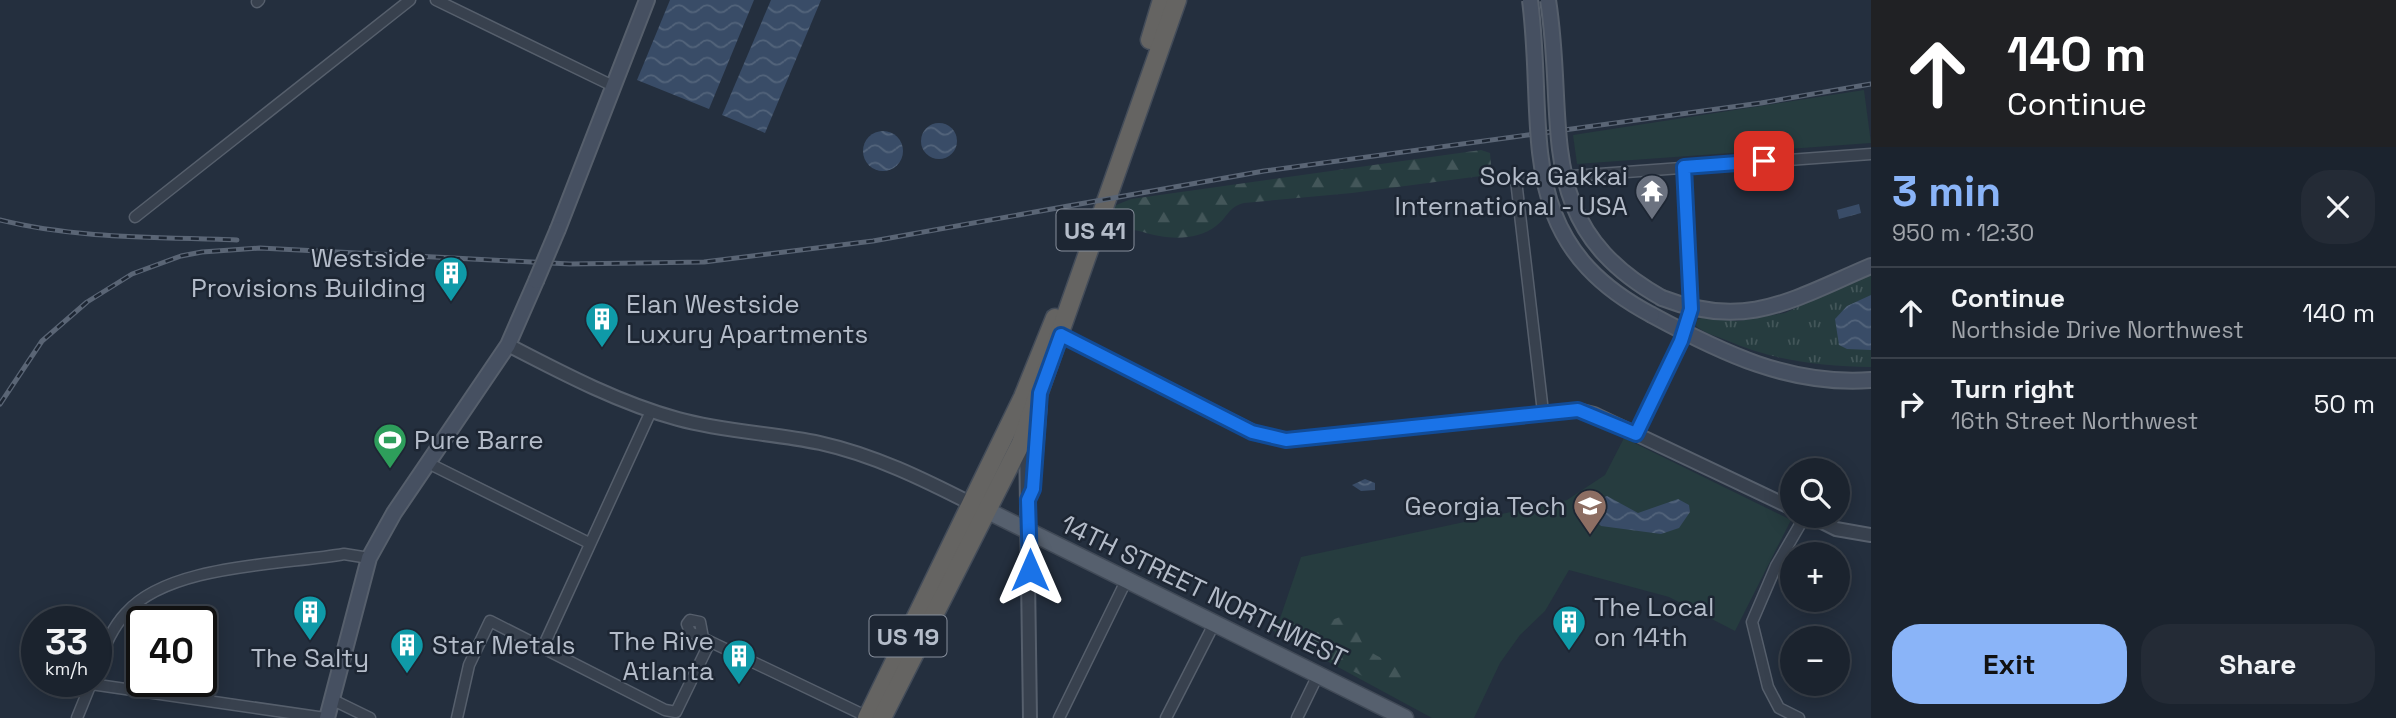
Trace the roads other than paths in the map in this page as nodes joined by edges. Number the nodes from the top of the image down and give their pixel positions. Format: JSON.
{"nodes":[{"id":1,"x":410,"y":0,"type":"edge"},
{"id":2,"x":436,"y":0,"type":"edge"},
{"id":3,"x":647,"y":0,"type":"edge"},
{"id":4,"x":1162,"y":0,"type":"edge"},
{"id":5,"x":1177,"y":0,"type":"edge"},
{"id":6,"x":1185,"y":0,"type":"edge"},
{"id":7,"x":1530,"y":0,"type":"edge"},
{"id":8,"x":1548,"y":0,"type":"edge"},
{"id":9,"x":1170,"y":17,"type":"junction"},
{"id":10,"x":611,"y":85,"type":"junction"},
{"id":11,"x":1871,"y":154,"type":"edge"},
{"id":12,"x":1684,"y":167,"type":"junction"},
{"id":13,"x":135,"y":217,"type":"dead end"},
{"id":14,"x":1871,"y":266,"type":"edge"},
{"id":15,"x":1691,"y":309,"type":"junction"},
{"id":16,"x":1684,"y":332,"type":"junction"},
{"id":17,"x":1061,"y":335,"type":"junction"},
{"id":18,"x":508,"y":345,"type":"junction"},
{"id":19,"x":1871,"y":380,"type":"edge"},
{"id":20,"x":1032,"y":395,"type":"junction"},
{"id":21,"x":650,"y":411,"type":"junction"},
{"id":22,"x":1542,"y":412,"type":"junction"},
{"id":23,"x":1027,"y":429,"type":"junction"},
{"id":24,"x":1636,"y":434,"type":"junction"},
{"id":25,"x":428,"y":463,"type":"junction"},
{"id":26,"x":1028,"y":500,"type":"junction"},
{"id":27,"x":1780,"y":502,"type":"edge"},
{"id":28,"x":980,"y":507,"type":"junction"},
{"id":29,"x":1800,"y":528,"type":"edge"},
{"id":30,"x":1834,"y":528,"type":"edge"},
{"id":31,"x":1030,"y":532,"type":"junction"},
{"id":32,"x":1871,"y":535,"type":"edge"},
{"id":33,"x":589,"y":543,"type":"junction"},
{"id":34,"x":369,"y":558,"type":"junction"},
{"id":35,"x":1126,"y":581,"type":"junction"},
{"id":36,"x":1214,"y":624,"type":"junction"},
{"id":37,"x":112,"y":634,"type":"edge"},
{"id":38,"x":543,"y":647,"type":"junction"},
{"id":39,"x":1318,"y":675,"type":"junction"},
{"id":40,"x":112,"y":685,"type":"edge"},
{"id":41,"x":85,"y":697,"type":"edge"},
{"id":42,"x":331,"y":699,"type":"junction"},
{"id":43,"x":77,"y":718,"type":"edge"},
{"id":44,"x":326,"y":718,"type":"edge"},
{"id":45,"x":370,"y":718,"type":"edge"},
{"id":46,"x":457,"y":718,"type":"edge"},
{"id":47,"x":871,"y":718,"type":"edge"},
{"id":48,"x":1030,"y":718,"type":"edge"},
{"id":49,"x":1059,"y":718,"type":"edge"},
{"id":50,"x":1166,"y":718,"type":"edge"},
{"id":51,"x":1297,"y":718,"type":"edge"},
{"id":52,"x":1405,"y":718,"type":"edge"},
{"id":53,"x":1799,"y":718,"type":"edge"}],
"edges":[{"from":1,"to":13,"type":"street"},
{"from":2,"to":10,"type":"street"},
{"from":3,"to":10,"type":"main road"},
{"from":4,"to":20,"type":"highway","number":"US 41"},
{"from":5,"to":9,"type":"highway","number":"US 41"},
{"from":6,"to":9,"type":"street"},
{"from":7,"to":16,"type":"main road","bridge":true},
{"from":8,"to":15,"type":"main road","bridge":true},
{"from":9,"to":17,"type":"highway","number":"US 41"},
{"from":10,"to":18,"type":"main road","bridge":true},
{"from":11,"to":12,"type":"street"},
{"from":12,"to":15,"type":"street"},
{"from":12,"to":22,"type":"street"},
{"from":14,"to":15,"type":"main road"},
{"from":15,"to":16,"type":"street"},
{"from":16,"to":19,"type":"main road"},
{"from":16,"to":24,"type":"street"},
{"from":17,"to":20,"type":"highway","number":"US 41"},
{"from":17,"to":22,"type":"street"},
{"from":18,"to":21,"type":"street","name":"14TH STREET NORTHWEST"},
{"from":18,"to":25,"type":"main road"},
{"from":20,"to":23,"type":"highway","number":"US 41"},
{"from":20,"to":26,"type":"street"},
{"from":20,"to":28,"type":"highway","number":"US 41"},
{"from":21,"to":28,"type":"street","name":"14TH STREET NORTHWEST"},
{"from":21,"to":33,"type":"street"},
{"from":22,"to":24,"type":"street"},
{"from":23,"to":26,"type":"street"},
{"from":23,"to":28,"type":"highway","number":"US 41"},
{"from":24,"to":27,"type":"street"},
{"from":25,"to":33,"type":"street"},
{"from":25,"to":34,"type":"main road"},
{"from":26,"to":31,"type":"street"},
{"from":28,"to":31,"type":"main road","name":"14TH STREET NORTHWEST"},
{"from":28,"to":47,"type":"highway","number":"US 19"},
{"from":29,"to":53,"type":"street"},
{"from":30,"to":32,"type":"street"},
{"from":31,"to":35,"type":"main road","name":"14TH STREET NORTHWEST"},
{"from":31,"to":48,"type":"street"},
{"from":33,"to":38,"type":"street"},
{"from":34,"to":37,"type":"street"},
{"from":34,"to":42,"type":"main road"},
{"from":35,"to":36,"type":"main road","name":"14TH STREET NORTHWEST"},
{"from":35,"to":49,"type":"street"},
{"from":36,"to":39,"type":"main road","name":"14TH STREET NORTHWEST"},
{"from":36,"to":50,"type":"street"},
{"from":38,"to":46,"type":"street"},
{"from":38,"to":47,"type":"street"},
{"from":39,"to":51,"type":"street"},
{"from":39,"to":52,"type":"main road","name":"14TH STREET NORTHWEST"},
{"from":40,"to":44,"type":"street"},
{"from":41,"to":43,"type":"street"},
{"from":42,"to":44,"type":"main road"},
{"from":42,"to":45,"type":"street"}]}
